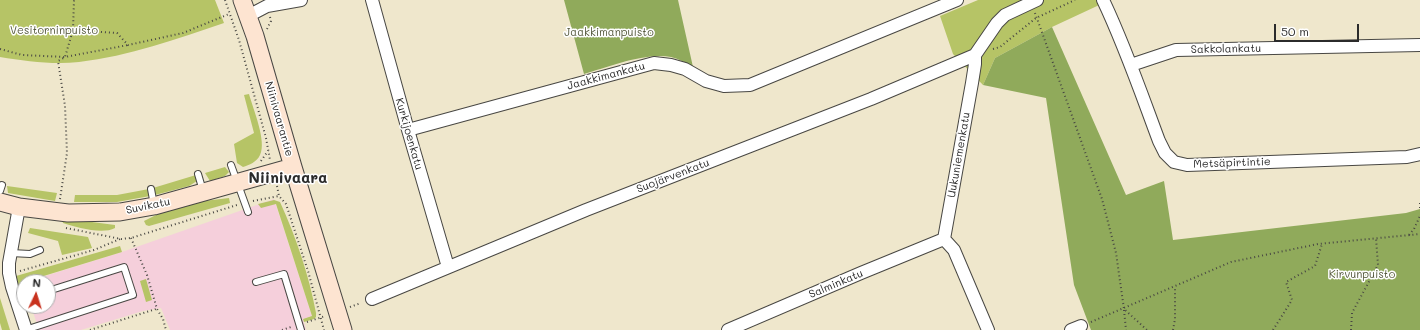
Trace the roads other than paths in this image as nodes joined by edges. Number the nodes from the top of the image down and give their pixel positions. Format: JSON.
{"nodes":[{"id":1,"x":301,"y":0,"type":"edge"},
{"id":2,"x":372,"y":0,"type":"edge"},
{"id":3,"x":957,"y":0,"type":"edge"},
{"id":4,"x":1035,"y":0,"type":"edge"},
{"id":5,"x":1103,"y":0,"type":"edge"},
{"id":6,"x":245,"y":8,"type":"edge"},
{"id":7,"x":1420,"y":45,"type":"edge"},
{"id":8,"x":975,"y":55,"type":"junction"},
{"id":9,"x":1131,"y":65,"type":"junction"},
{"id":10,"x":408,"y":130,"type":"junction"},
{"id":11,"x":1420,"y":154,"type":"edge"},
{"id":12,"x":232,"y":165,"type":"dead end"},
{"id":13,"x":293,"y":167,"type":"junction"},
{"id":14,"x":198,"y":174,"type":"dead end"},
{"id":15,"x":239,"y":183,"type":"junction"},
{"id":16,"x":151,"y":189,"type":"dead end"},
{"id":17,"x":204,"y":192,"type":"junction"},
{"id":18,"x":0,"y":202,"type":"edge"},
{"id":19,"x":154,"y":206,"type":"junction"},
{"id":20,"x":19,"y":207,"type":"junction"},
{"id":21,"x":248,"y":212,"type":"dead end"},
{"id":22,"x":944,"y":239,"type":"junction"},
{"id":23,"x":40,"y":250,"type":"dead end"},
{"id":24,"x":7,"y":263,"type":"edge"},
{"id":25,"x":448,"y":267,"type":"junction"},
{"id":26,"x":256,"y":282,"type":"dead end"},
{"id":27,"x":56,"y":288,"type":"edge"},
{"id":28,"x":16,"y":289,"type":"edge"},
{"id":29,"x":372,"y":299,"type":"dead end"},
{"id":30,"x":22,"y":314,"type":"edge"},
{"id":31,"x":301,"y":327,"type":"edge"},
{"id":32,"x":25,"y":330,"type":"edge"},
{"id":33,"x":343,"y":330,"type":"edge"},
{"id":34,"x":728,"y":330,"type":"edge"},
{"id":35,"x":988,"y":330,"type":"edge"}],
"edges":[{"from":1,"to":6,"type":"street"},
{"from":2,"to":10,"type":"street","name":"Kurkijoenkatu"},
{"from":3,"to":10,"type":"street","name":"Jaakkimankatu"},
{"from":4,"to":8,"type":"street","name":"Uukuniemenkatu"},
{"from":5,"to":9,"type":"street","name":"Metsäpirtintie"},
{"from":6,"to":13,"type":"main road","name":"Niinivaarantie"},
{"from":7,"to":9,"type":"street","name":"Sakkolankatu"},
{"from":8,"to":22,"type":"street","name":"Uukuniemenkatu"},
{"from":8,"to":25,"type":"street","name":"Suojärvenkatu"},
{"from":9,"to":11,"type":"street","name":"Metsäpirtintie"},
{"from":10,"to":25,"type":"street","name":"Kurkijoenkatu"},
{"from":12,"to":15,"type":"lane"},
{"from":13,"to":15,"type":"main road","name":"Suvikatu"},
{"from":13,"to":33,"type":"main road","name":"Niinivaarantie"},
{"from":14,"to":17,"type":"lane"},
{"from":15,"to":17,"type":"main road","name":"Suvikatu"},
{"from":15,"to":21,"type":"lane"},
{"from":16,"to":19,"type":"lane"},
{"from":17,"to":19,"type":"main road","name":"Suvikatu"},
{"from":18,"to":20,"type":"main road","name":"Suvikatu"},
{"from":19,"to":20,"type":"main road","name":"Suvikatu"},
{"from":20,"to":24,"type":"street"},
{"from":22,"to":34,"type":"street","name":"Salminkatu"},
{"from":22,"to":35,"type":"street"},
{"from":23,"to":24,"type":"lane"},
{"from":24,"to":28,"type":"street"},
{"from":25,"to":29,"type":"street","name":"Suojärvenkatu"},
{"from":26,"to":31,"type":"lane"},
{"from":27,"to":32,"type":"lane"},
{"from":30,"to":32,"type":"street"}]}
